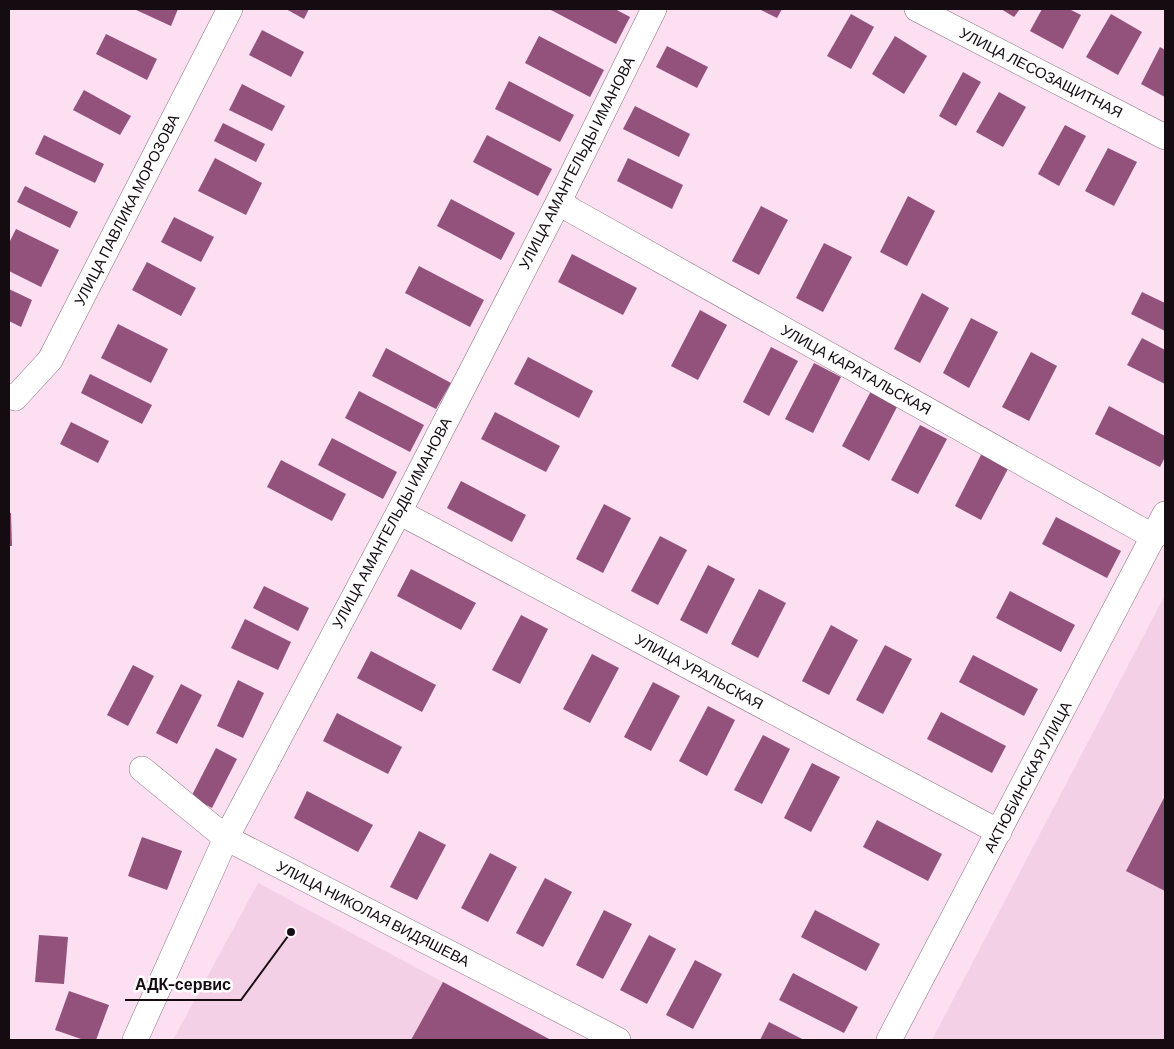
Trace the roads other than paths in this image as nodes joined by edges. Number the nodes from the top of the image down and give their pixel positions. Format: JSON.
{"nodes":[{"id":1,"x":230,"y":9,"type":"edge"},
{"id":2,"x":654,"y":9,"type":"edge"},
{"id":3,"x":916,"y":9,"type":"edge"},
{"id":4,"x":1165,"y":137,"type":"edge"},
{"id":5,"x":559,"y":201,"type":"junction"},
{"id":6,"x":9,"y":396,"type":"edge"},
{"id":7,"x":399,"y":512,"type":"junction"},
{"id":8,"x":1165,"y":514,"type":"edge"},
{"id":9,"x":1154,"y":537,"type":"junction"},
{"id":10,"x":142,"y":768,"type":"dead end"},
{"id":11,"x":999,"y":832,"type":"junction"},
{"id":12,"x":226,"y":838,"type":"junction"},
{"id":13,"x":135,"y":1040,"type":"edge"},
{"id":14,"x":618,"y":1040,"type":"edge"},
{"id":15,"x":889,"y":1040,"type":"edge"}],
"edges":[{"from":1,"to":6,"type":"street","name":"УЛИЦА ПАВЛИКА МОРОЗОВА"},
{"from":2,"to":5,"type":"street","name":"УЛИЦА АМАНГЕЛЬДЫ ИМАНОВА"},
{"from":3,"to":4,"type":"street","name":"УЛИЦА ЛЕСОЗАЩИТНАЯ"},
{"from":5,"to":7,"type":"street","name":"УЛИЦА АМАНГЕЛЬДЫ ИМАНОВА"},
{"from":5,"to":9,"type":"street","name":"УЛИЦА КАРАТАЛЬСКАЯ"},
{"from":7,"to":11,"type":"street","name":"УЛИЦА УРАЛЬСКАЯ"},
{"from":7,"to":12,"type":"street","name":"УЛИЦА АМАНГЕЛЬДЫ ИМАНОВА"},
{"from":8,"to":9,"type":"street","name":"АКТЮБИНСКАЯ УЛИЦА"},
{"from":9,"to":11,"type":"street","name":"АКТЮБИНСКАЯ УЛИЦА"},
{"from":10,"to":12,"type":"street","name":"УЛИЦА НИКОЛАЯ ВИДЯШЕВА"},
{"from":11,"to":15,"type":"street","name":"АКТЮБИНСКАЯ УЛИЦА"},
{"from":12,"to":13,"type":"street","name":"УЛИЦА АМАНГЕЛЬДЫ ИМАНОВА"},
{"from":12,"to":14,"type":"street","name":"УЛИЦА НИКОЛАЯ ВИДЯШЕВА"}]}
